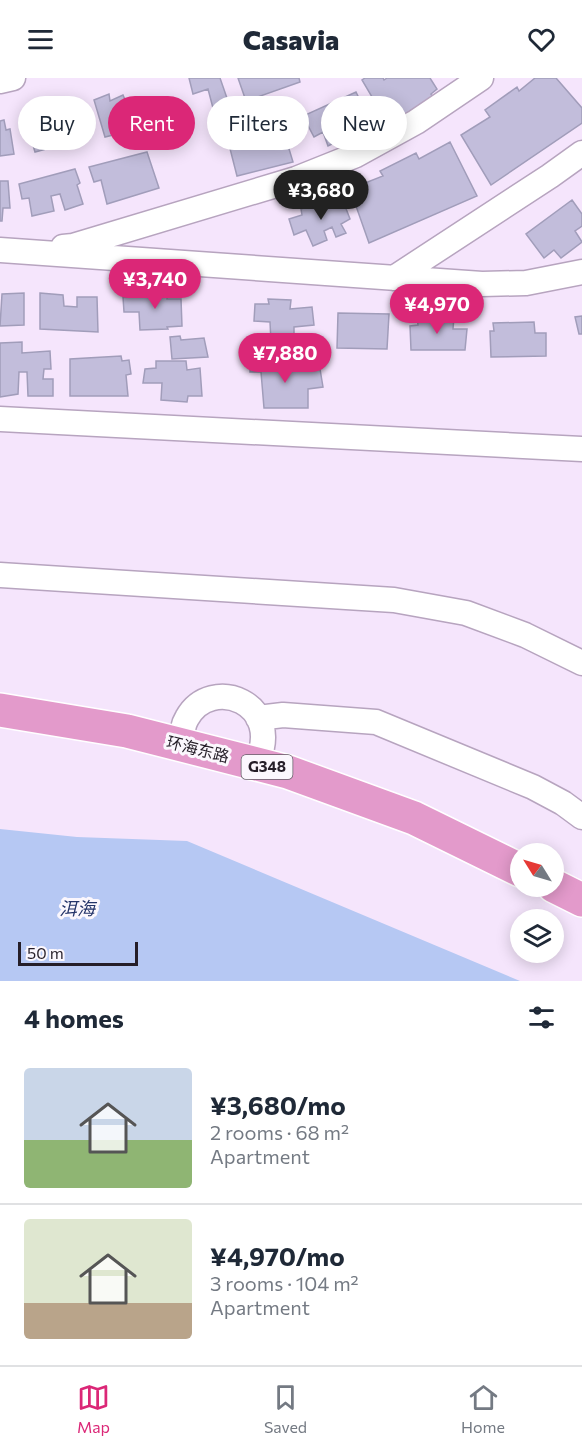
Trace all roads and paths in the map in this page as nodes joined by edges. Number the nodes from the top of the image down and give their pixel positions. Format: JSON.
{"nodes":[{"id":1,"x":13,"y":78,"type":"edge"},
{"id":2,"x":480,"y":78,"type":"edge"},
{"id":3,"x":0,"y":81,"type":"edge"},
{"id":4,"x":582,"y":153,"type":"edge"},
{"id":5,"x":0,"y":250,"type":"edge"},
{"id":6,"x":25,"y":252,"type":"junction"},
{"id":7,"x":582,"y":272,"type":"edge"},
{"id":8,"x":394,"y":278,"type":"junction"},
{"id":9,"x":0,"y":419,"type":"edge"},
{"id":10,"x":582,"y":449,"type":"edge"},
{"id":11,"x":0,"y":575,"type":"edge"},
{"id":12,"x":582,"y":663,"type":"edge"},
{"id":13,"x":0,"y":710,"type":"edge"},
{"id":14,"x":258,"y":718,"type":"junction"},
{"id":15,"x":181,"y":745,"type":"junction"},
{"id":16,"x":256,"y":764,"type":"junction"},
{"id":17,"x":582,"y":817,"type":"edge"},
{"id":18,"x":510,"y":865,"type":"edge"},
{"id":19,"x":564,"y":891,"type":"edge"},
{"id":20,"x":582,"y":900,"type":"edge"}],
"edges":[{"from":1,"to":3,"type":"street"},
{"from":2,"to":6,"type":"street"},
{"from":4,"to":8,"type":"street"},
{"from":5,"to":6,"type":"street"},
{"from":6,"to":8,"type":"street"},
{"from":7,"to":8,"type":"street"},
{"from":9,"to":10,"type":"street"},
{"from":11,"to":12,"type":"street"},
{"from":13,"to":15,"type":"highway","name":"环海东路","number":"G348"},
{"from":14,"to":15,"type":"street"},
{"from":14,"to":16,"type":"street"},
{"from":14,"to":17,"type":"street"},
{"from":15,"to":16,"type":"highway","name":"环海东路","number":"G348"},
{"from":16,"to":18,"type":"highway","name":"环海东路","number":"G348"},
{"from":19,"to":20,"type":"highway"}]}
